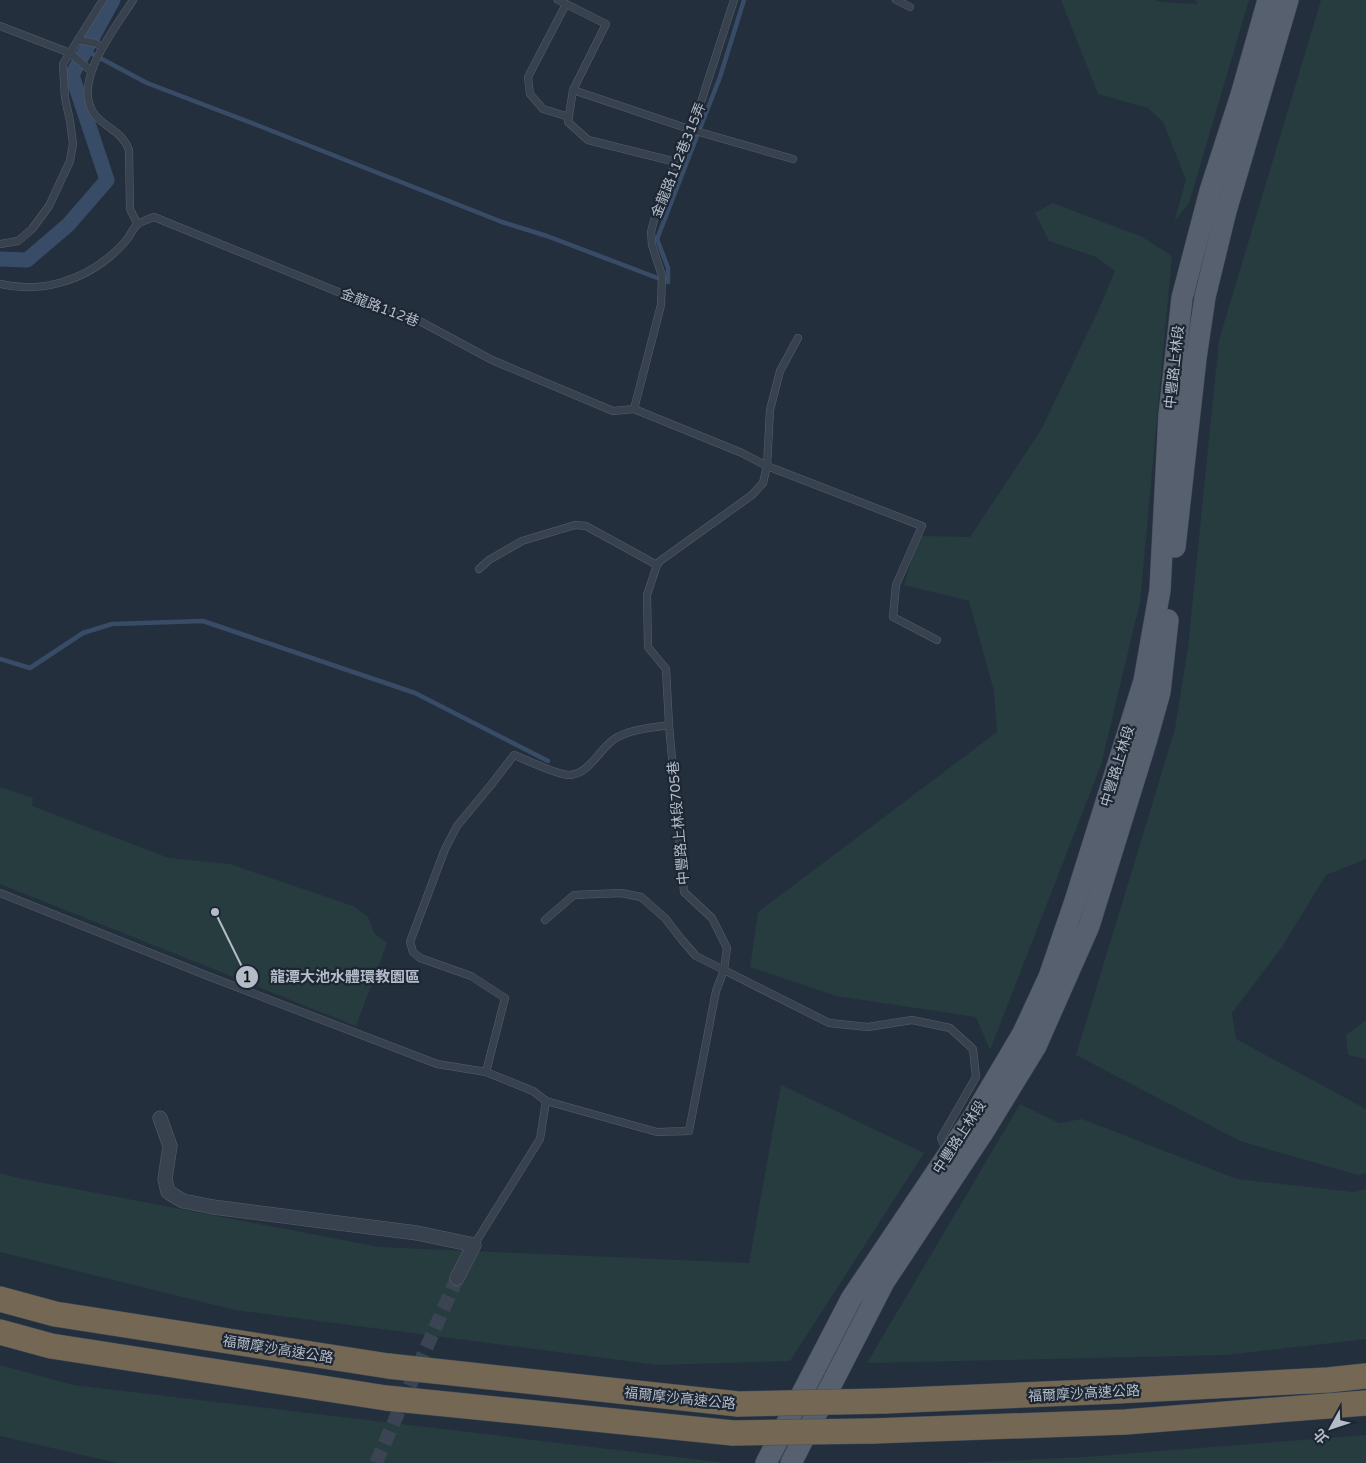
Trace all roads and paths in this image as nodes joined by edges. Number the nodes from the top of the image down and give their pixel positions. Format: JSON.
{"nodes":[{"id":1,"x":103,"y":0,"type":"edge"},
{"id":2,"x":133,"y":0,"type":"edge"},
{"id":3,"x":558,"y":0,"type":"edge"},
{"id":4,"x":734,"y":0,"type":"edge"},
{"id":5,"x":896,"y":0,"type":"edge"},
{"id":6,"x":1268,"y":0,"type":"edge"},
{"id":7,"x":1288,"y":0,"type":"edge"},
{"id":8,"x":566,"y":4,"type":"junction"},
{"id":9,"x":910,"y":7,"type":"dead end"},
{"id":10,"x":0,"y":26,"type":"edge"},
{"id":11,"x":78,"y":40,"type":"junction"},
{"id":12,"x":102,"y":49,"type":"junction"},
{"id":13,"x":70,"y":53,"type":"junction"},
{"id":14,"x":91,"y":71,"type":"junction"},
{"id":15,"x":573,"y":90,"type":"junction"},
{"id":16,"x":569,"y":117,"type":"junction"},
{"id":17,"x":692,"y":130,"type":"junction"},
{"id":18,"x":793,"y":159,"type":"dead end"},
{"id":19,"x":676,"y":162,"type":"junction"},
{"id":20,"x":138,"y":224,"type":"junction"},
{"id":21,"x":0,"y":244,"type":"edge"},
{"id":22,"x":0,"y":284,"type":"edge"},
{"id":23,"x":798,"y":338,"type":"dead end"},
{"id":24,"x":634,"y":409,"type":"junction"},
{"id":25,"x":767,"y":466,"type":"junction"},
{"id":26,"x":657,"y":565,"type":"junction"},
{"id":27,"x":479,"y":569,"type":"dead end"},
{"id":28,"x":937,"y":640,"type":"dead end"},
{"id":29,"x":669,"y":725,"type":"junction"},
{"id":30,"x":0,"y":893,"type":"edge"},
{"id":31,"x":545,"y":920,"type":"dead end"},
{"id":32,"x":724,"y":970,"type":"junction"},
{"id":33,"x":486,"y":1072,"type":"junction"},
{"id":34,"x":546,"y":1101,"type":"junction"},
{"id":35,"x":160,"y":1118,"type":"dead end"},
{"id":36,"x":956,"y":1157,"type":"junction"},
{"id":37,"x":474,"y":1245,"type":"junction"},
{"id":38,"x":457,"y":1278,"type":"tunnel mouth"},
{"id":39,"x":0,"y":1299,"type":"edge"},
{"id":40,"x":0,"y":1332,"type":"edge"},
{"id":41,"x":1366,"y":1376,"type":"edge"},
{"id":42,"x":1366,"y":1403,"type":"edge"},
{"id":43,"x":766,"y":1463,"type":"edge"},
{"id":44,"x":791,"y":1463,"type":"edge"}],
"edges":[{"from":1,"to":11,"type":"lane"},
{"from":2,"to":12,"type":"lane"},
{"from":3,"to":8,"type":"lane"},
{"from":4,"to":17,"type":"lane","name":"金龍路112巷315弄"},
{"from":5,"to":9,"type":"lane"},
{"from":6,"to":36,"type":"main road","name":"中豐路上林段"},
{"from":7,"to":36,"type":"main road","name":"中豐路上林段"},
{"from":8,"to":15,"type":"lane"},
{"from":8,"to":16,"type":"lane"},
{"from":10,"to":13,"type":"lane"},
{"from":11,"to":12,"type":"lane"},
{"from":11,"to":13,"type":"lane"},
{"from":12,"to":14,"type":"lane"},
{"from":13,"to":14,"type":"lane"},
{"from":13,"to":21,"type":"lane"},
{"from":14,"to":20,"type":"lane"},
{"from":15,"to":16,"type":"lane"},
{"from":15,"to":17,"type":"lane"},
{"from":16,"to":19,"type":"lane"},
{"from":17,"to":18,"type":"lane"},
{"from":17,"to":19,"type":"lane","name":"金龍路112巷315弄"},
{"from":19,"to":24,"type":"lane","name":"金龍路112巷315弄"},
{"from":20,"to":22,"type":"lane"},
{"from":20,"to":24,"type":"lane","name":"金龍路112巷"},
{"from":23,"to":25,"type":"lane"},
{"from":24,"to":25,"type":"lane","name":"金龍路112巷"},
{"from":25,"to":26,"type":"lane"},
{"from":25,"to":28,"type":"lane","name":"金龍路112巷"},
{"from":26,"to":27,"type":"lane"},
{"from":26,"to":29,"type":"lane","name":"中豐路上林段705巷"},
{"from":29,"to":32,"type":"lane","name":"中豐路上林段705巷"},
{"from":29,"to":33,"type":"lane"},
{"from":30,"to":33,"type":"lane"},
{"from":31,"to":32,"type":"lane"},
{"from":32,"to":34,"type":"lane","name":"中豐路上林段705巷"},
{"from":32,"to":36,"type":"lane"},
{"from":33,"to":34,"type":"lane"},
{"from":34,"to":37,"type":"lane"},
{"from":35,"to":37,"type":"street"},
{"from":36,"to":43,"type":"main road","name":"中豐路上林段"},
{"from":36,"to":44,"type":"main road","name":"中豐路上林段"},
{"from":37,"to":38,"type":"street"},
{"from":39,"to":41,"type":"highway","name":"福爾摩沙高速公路","bridge":true},
{"from":40,"to":42,"type":"highway","bridge":true}]}
